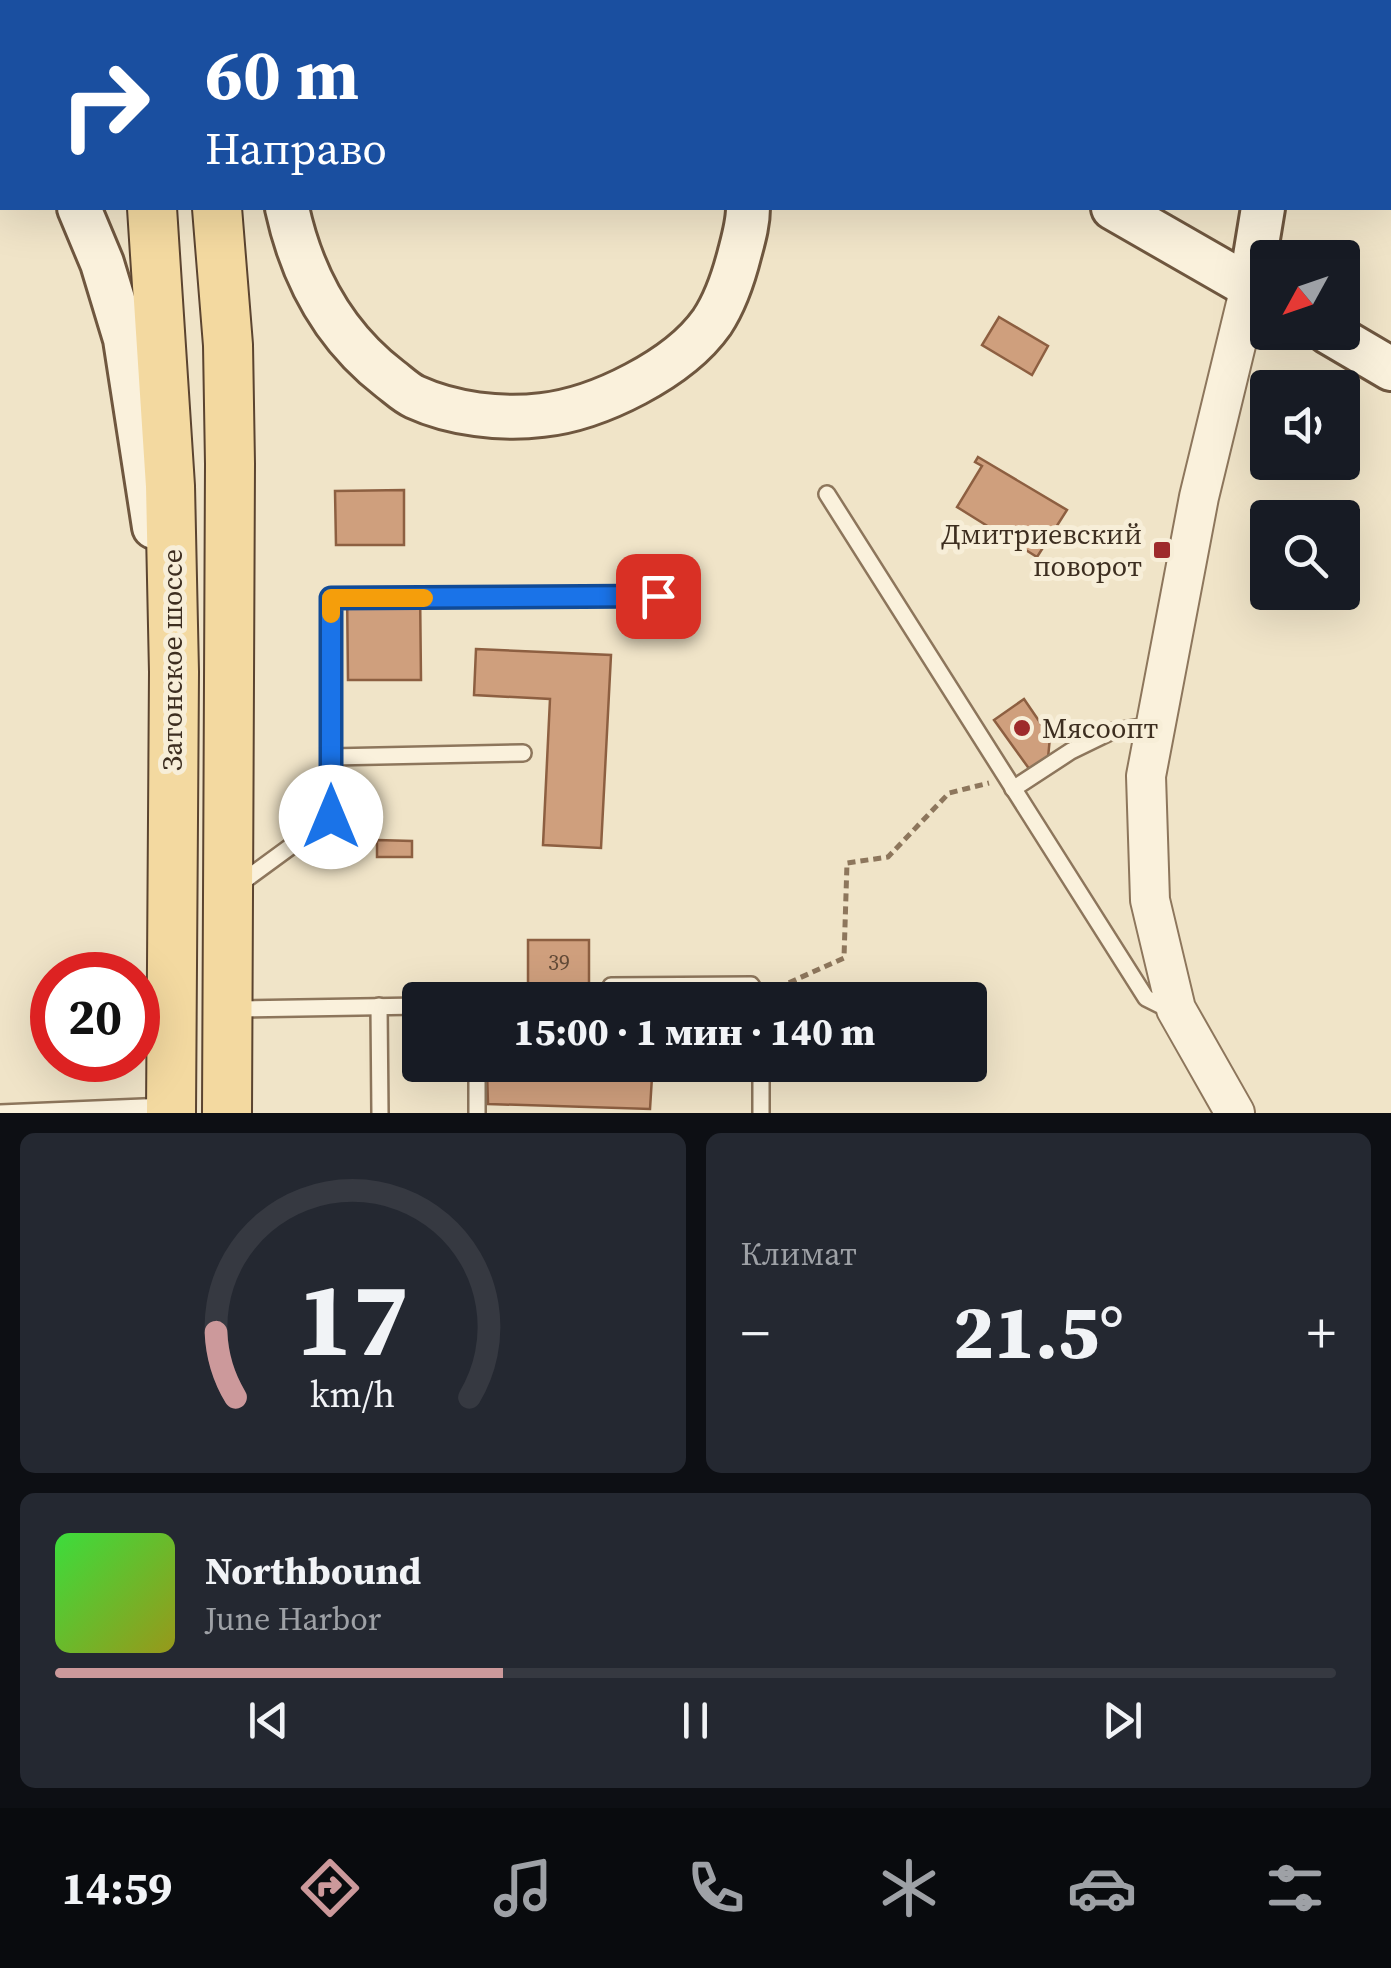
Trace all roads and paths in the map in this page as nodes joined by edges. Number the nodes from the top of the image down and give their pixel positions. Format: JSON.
{"nodes":[{"id":1,"x":80,"y":210,"type":"edge"},
{"id":2,"x":129,"y":210,"type":"edge"},
{"id":3,"x":152,"y":210,"type":"edge"},
{"id":4,"x":218,"y":210,"type":"edge"},
{"id":5,"x":287,"y":210,"type":"edge"},
{"id":6,"x":748,"y":210,"type":"edge"},
{"id":7,"x":1116,"y":210,"type":"edge"},
{"id":8,"x":1263,"y":210,"type":"edge"},
{"id":9,"x":1261,"y":240,"type":"edge"},
{"id":10,"x":1250,"y":287,"type":"edge"},
{"id":11,"x":1250,"y":320,"type":"edge"},
{"id":12,"x":163,"y":343,"type":"junction"},
{"id":13,"x":1358,"y":350,"type":"edge"},
{"id":14,"x":1391,"y":370,"type":"edge"},
{"id":15,"x":827,"y":494,"type":"dead end"},
{"id":16,"x":658,"y":596,"type":"dead end"},
{"id":17,"x":174,"y":652,"type":"junction"},
{"id":18,"x":1156,"y":725,"type":"junction"},
{"id":19,"x":523,"y":753,"type":"dead end"},
{"id":20,"x":331,"y":756,"type":"junction"},
{"id":21,"x":1010,"y":784,"type":"junction"},
{"id":22,"x":229,"y":891,"type":"junction"},
{"id":23,"x":790,"y":982,"type":"edge"},
{"id":24,"x":379,"y":1006,"type":"junction"},
{"id":25,"x":402,"y":1006,"type":"edge"},
{"id":26,"x":228,"y":1009,"type":"junction"},
{"id":27,"x":1178,"y":1014,"type":"junction"},
{"id":28,"x":477,"y":1082,"type":"edge"},
{"id":29,"x":760,"y":1082,"type":"edge"},
{"id":30,"x":171,"y":1109,"type":"edge"},
{"id":31,"x":0,"y":1113,"type":"edge"},
{"id":32,"x":227,"y":1113,"type":"edge"},
{"id":33,"x":380,"y":1113,"type":"edge"},
{"id":34,"x":477,"y":1113,"type":"edge"},
{"id":35,"x":760,"y":1113,"type":"edge"},
{"id":36,"x":1234,"y":1113,"type":"edge"}],
"edges":[{"from":1,"to":17,"type":"main road"},
{"from":2,"to":12,"type":"main road"},
{"from":3,"to":12,"type":"main road","name":"Затонское шоссе"},
{"from":4,"to":22,"type":"main road","name":"Затонское шоссе"},
{"from":5,"to":6,"type":"main road"},
{"from":7,"to":10,"type":"main road"},
{"from":8,"to":9,"type":"main road"},
{"from":11,"to":18,"type":"street"},
{"from":12,"to":17,"type":"main road","name":"Затонское шоссе"},
{"from":13,"to":14,"type":"main road"},
{"from":15,"to":21,"type":"lane"},
{"from":16,"to":20,"type":"lane"},
{"from":17,"to":30,"type":"main road","name":"Затонское шоссе"},
{"from":18,"to":21,"type":"lane"},
{"from":18,"to":27,"type":"street"},
{"from":19,"to":20,"type":"lane"},
{"from":20,"to":22,"type":"lane"},
{"from":21,"to":23,"type":"path"},
{"from":21,"to":27,"type":"lane"},
{"from":22,"to":26,"type":"main road","name":"Затонское шоссе"},
{"from":24,"to":25,"type":"lane"},
{"from":24,"to":26,"type":"lane"},
{"from":24,"to":33,"type":"lane"},
{"from":26,"to":32,"type":"main road","name":"Затонское шоссе"},
{"from":27,"to":36,"type":"street"},
{"from":28,"to":34,"type":"lane"},
{"from":29,"to":35,"type":"lane"},
{"from":30,"to":31,"type":"lane"}]}
